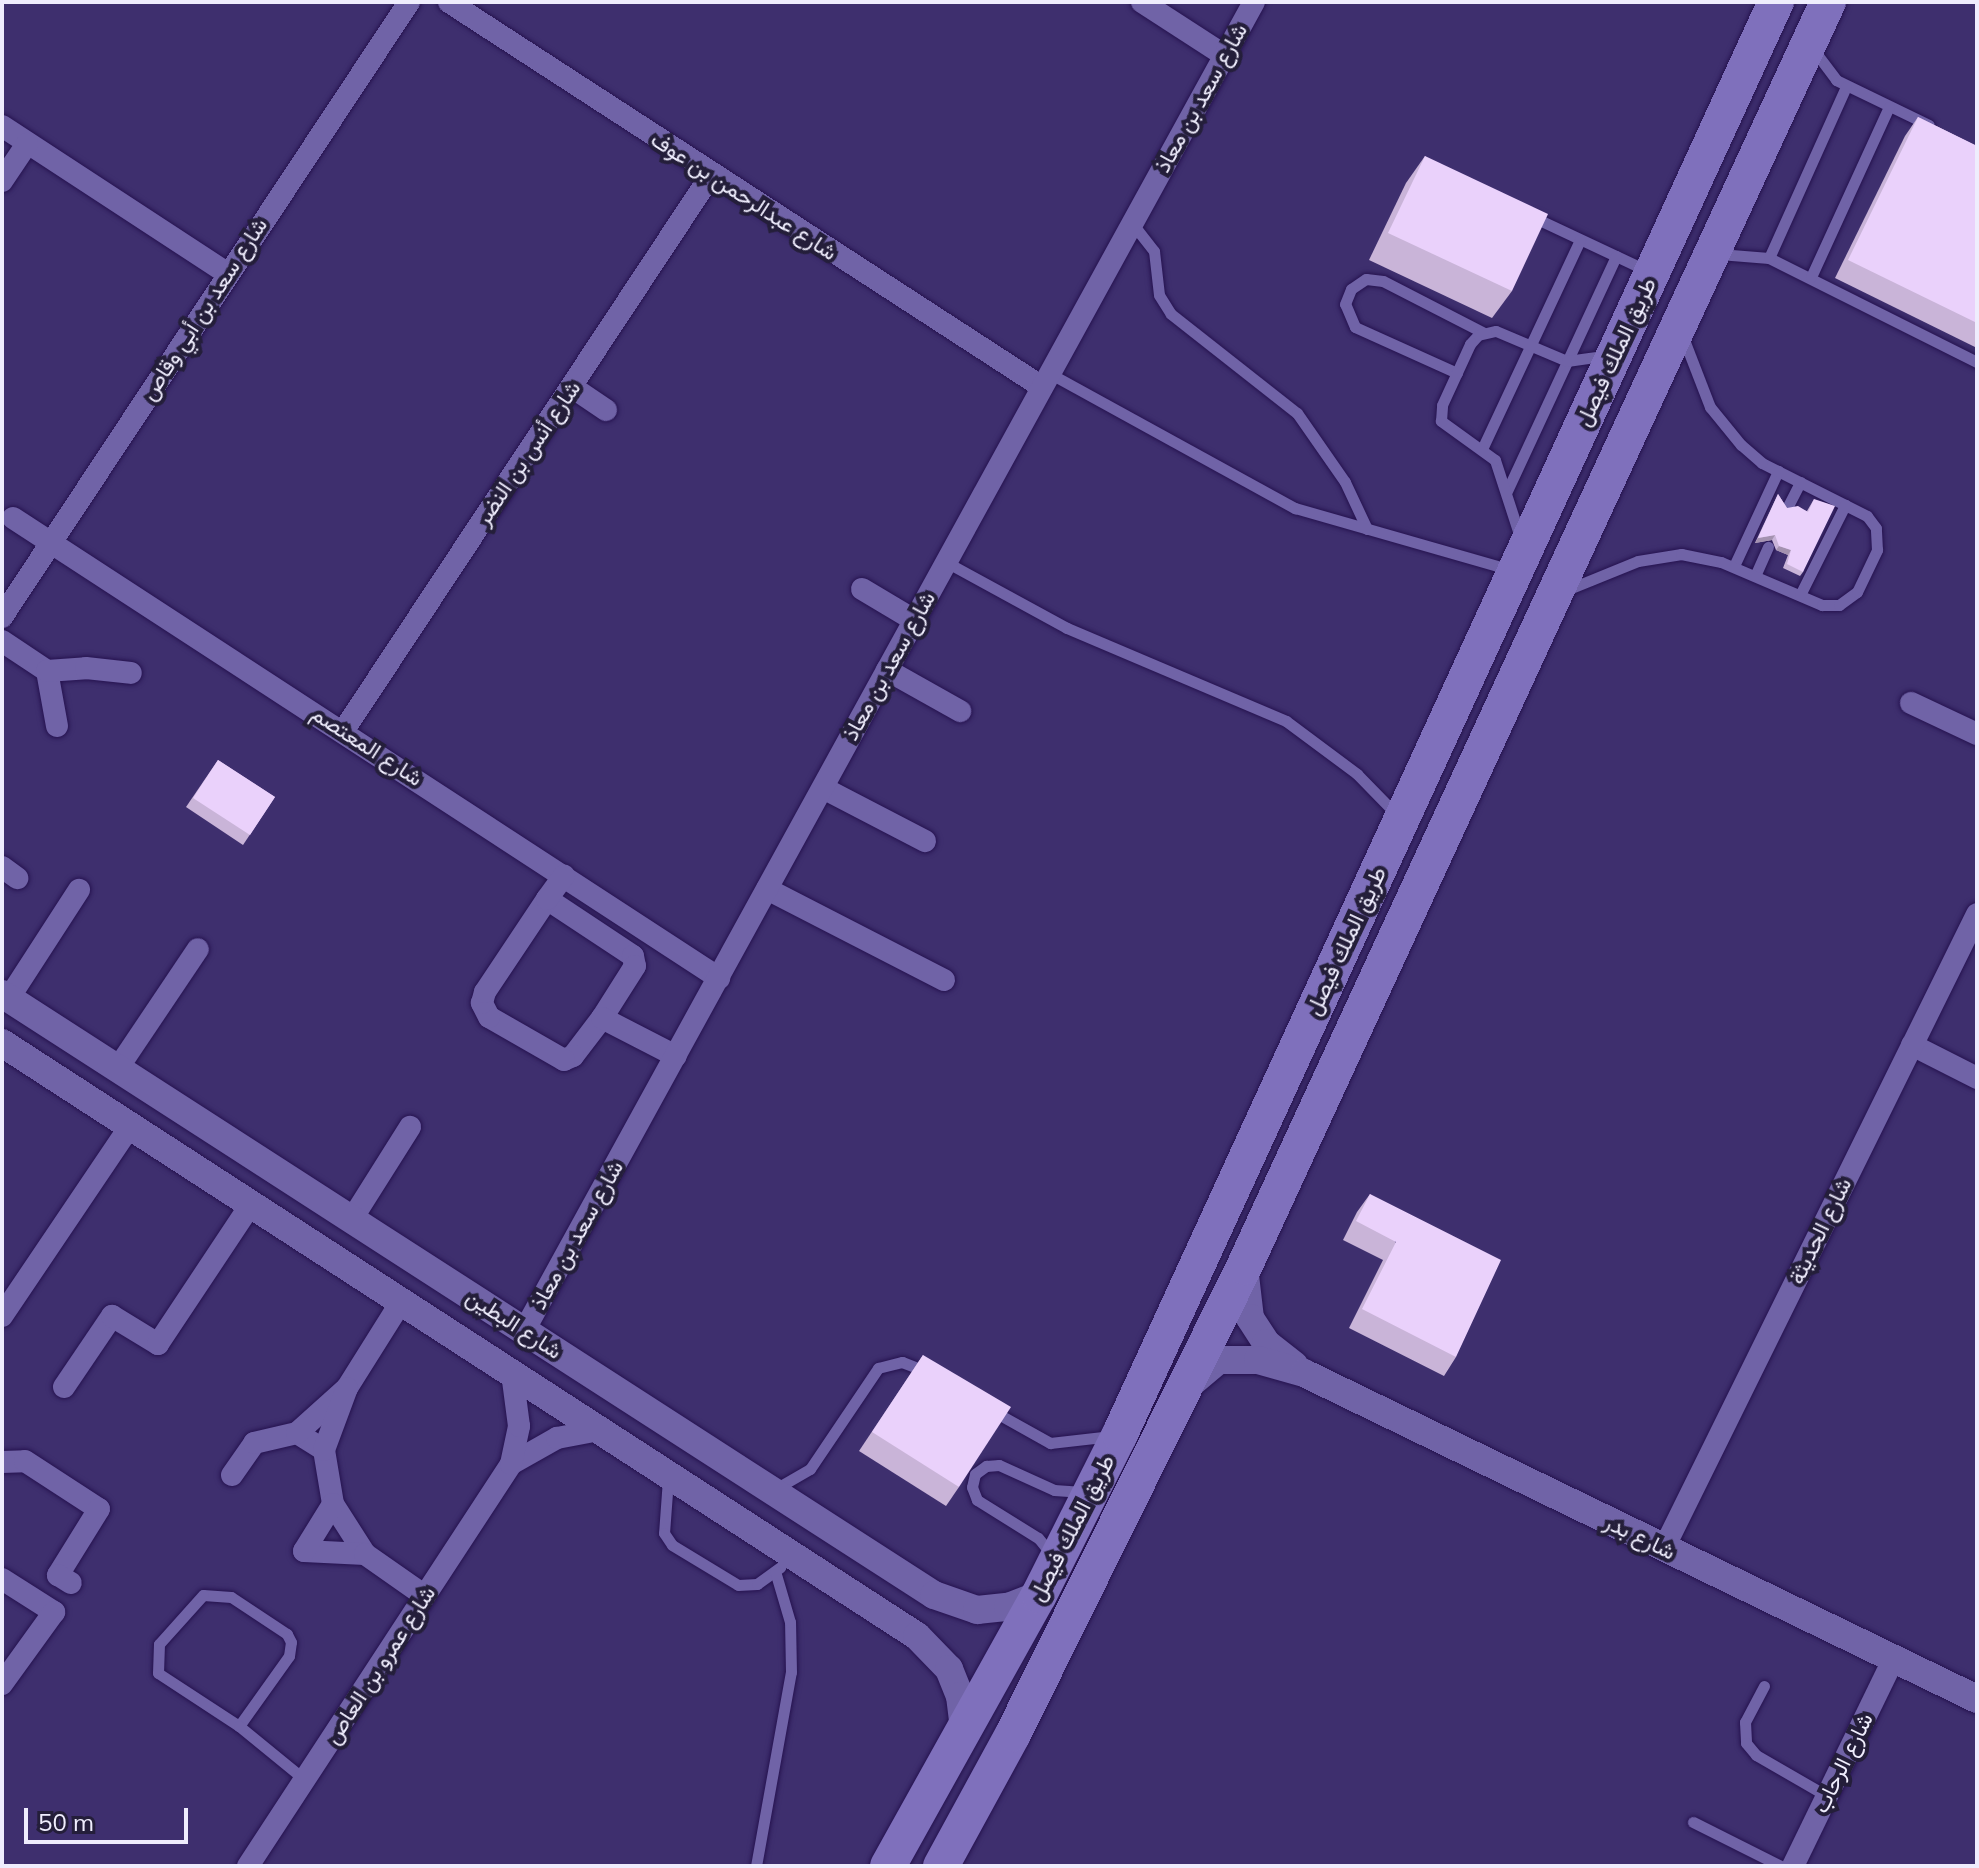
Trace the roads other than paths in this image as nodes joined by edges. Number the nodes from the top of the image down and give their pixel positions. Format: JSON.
{"nodes":[{"id":1,"x":409,"y":2,"type":"edge"},
{"id":2,"x":449,"y":2,"type":"edge"},
{"id":3,"x":1142,"y":2,"type":"edge"},
{"id":4,"x":1254,"y":2,"type":"edge"},
{"id":5,"x":1776,"y":2,"type":"edge"},
{"id":6,"x":1828,"y":2,"type":"edge"},
{"id":7,"x":1811,"y":40,"type":"junction"},
{"id":8,"x":1224,"y":55,"type":"junction"},
{"id":9,"x":1846,"y":87,"type":"junction"},
{"id":10,"x":1889,"y":107,"type":"junction"},
{"id":11,"x":2,"y":126,"type":"edge"},
{"id":12,"x":1939,"y":130,"type":"edge"},
{"id":13,"x":27,"y":144,"type":"junction"},
{"id":14,"x":711,"y":175,"type":"junction"},
{"id":15,"x":2,"y":181,"type":"edge"},
{"id":16,"x":1514,"y":208,"type":"edge"},
{"id":17,"x":1132,"y":223,"type":"junction"},
{"id":18,"x":1580,"y":240,"type":"junction"},
{"id":19,"x":1712,"y":255,"type":"junction"},
{"id":20,"x":1616,"y":256,"type":"junction"},
{"id":21,"x":1769,"y":258,"type":"junction"},
{"id":22,"x":227,"y":273,"type":"junction"},
{"id":23,"x":1652,"y":273,"type":"junction"},
{"id":24,"x":1811,"y":277,"type":"junction"},
{"id":25,"x":1679,"y":325,"type":"junction"},
{"id":26,"x":1484,"y":333,"type":"junction"},
{"id":27,"x":1531,"y":345,"type":"junction"},
{"id":28,"x":1616,"y":351,"type":"junction"},
{"id":29,"x":1567,"y":361,"type":"junction"},
{"id":30,"x":1977,"y":362,"type":"edge"},
{"id":31,"x":1457,"y":373,"type":"junction"},
{"id":32,"x":1046,"y":380,"type":"junction"},
{"id":33,"x":572,"y":387,"type":"junction"},
{"id":34,"x":606,"y":410,"type":"dead end"},
{"id":35,"x":1483,"y":447,"type":"junction"},
{"id":36,"x":1778,"y":471,"type":"junction"},
{"id":37,"x":1800,"y":482,"type":"junction"},
{"id":38,"x":1507,"y":491,"type":"junction"},
{"id":39,"x":1845,"y":505,"type":"junction"},
{"id":40,"x":1788,"y":506,"type":"edge"},
{"id":41,"x":13,"y":518,"type":"dead end"},
{"id":42,"x":1367,"y":529,"type":"junction"},
{"id":43,"x":50,"y":543,"type":"junction"},
{"id":44,"x":1768,"y":547,"type":"dead end"},
{"id":45,"x":1520,"y":561,"type":"junction"},
{"id":46,"x":946,"y":562,"type":"junction"},
{"id":47,"x":1734,"y":566,"type":"junction"},
{"id":48,"x":1755,"y":576,"type":"junction"},
{"id":49,"x":862,"y":589,"type":"dead end"},
{"id":50,"x":1800,"y":595,"type":"junction"},
{"id":51,"x":1554,"y":597,"type":"junction"},
{"id":52,"x":2,"y":617,"type":"edge"},
{"id":53,"x":914,"y":620,"type":"junction"},
{"id":54,"x":2,"y":641,"type":"edge"},
{"id":55,"x":135,"y":666,"type":"dead end"},
{"id":56,"x":887,"y":670,"type":"junction"},
{"id":57,"x":47,"y":671,"type":"junction"},
{"id":58,"x":1911,"y":703,"type":"dead end"},
{"id":59,"x":960,"y":711,"type":"dead end"},
{"id":60,"x":57,"y":726,"type":"dead end"},
{"id":61,"x":344,"y":730,"type":"junction"},
{"id":62,"x":1977,"y":734,"type":"edge"},
{"id":63,"x":823,"y":788,"type":"junction"},
{"id":64,"x":1402,"y":820,"type":"junction"},
{"id":65,"x":925,"y":841,"type":"dead end"},
{"id":66,"x":564,"y":876,"type":"junction"},
{"id":67,"x":767,"y":889,"type":"junction"},
{"id":68,"x":79,"y":890,"type":"dead end"},
{"id":69,"x":547,"y":899,"type":"junction"},
{"id":70,"x":1977,"y":914,"type":"edge"},
{"id":71,"x":198,"y":949,"type":"dead end"},
{"id":72,"x":719,"y":978,"type":"junction"},
{"id":73,"x":944,"y":980,"type":"dead end"},
{"id":74,"x":5,"y":996,"type":"edge"},
{"id":75,"x":602,"y":1018,"type":"junction"},
{"id":76,"x":2,"y":1043,"type":"edge"},
{"id":77,"x":1912,"y":1045,"type":"junction"},
{"id":78,"x":676,"y":1056,"type":"junction"},
{"id":79,"x":118,"y":1068,"type":"junction"},
{"id":80,"x":1977,"y":1078,"type":"edge"},
{"id":81,"x":130,"y":1126,"type":"junction"},
{"id":82,"x":410,"y":1127,"type":"dead end"},
{"id":83,"x":251,"y":1204,"type":"junction"},
{"id":84,"x":352,"y":1219,"type":"junction"},
{"id":85,"x":298,"y":1235,"type":"junction"},
{"id":86,"x":1244,"y":1267,"type":"junction"},
{"id":87,"x":401,"y":1302,"type":"junction"},
{"id":88,"x":2,"y":1316,"type":"edge"},
{"id":89,"x":524,"y":1331,"type":"junction"},
{"id":90,"x":512,"y":1373,"type":"junction"},
{"id":91,"x":1304,"y":1373,"type":"junction"},
{"id":92,"x":945,"y":1383,"type":"edge"},
{"id":93,"x":64,"y":1387,"type":"dead end"},
{"id":94,"x":347,"y":1388,"type":"junction"},
{"id":95,"x":1183,"y":1390,"type":"junction"},
{"id":96,"x":972,"y":1399,"type":"edge"},
{"id":97,"x":599,"y":1430,"type":"junction"},
{"id":98,"x":297,"y":1433,"type":"junction"},
{"id":99,"x":1120,"y":1434,"type":"junction"},
{"id":100,"x":324,"y":1450,"type":"junction"},
{"id":101,"x":2,"y":1462,"type":"edge"},
{"id":102,"x":511,"y":1464,"type":"junction"},
{"id":103,"x":667,"y":1474,"type":"junction"},
{"id":104,"x":232,"y":1475,"type":"dead end"},
{"id":105,"x":770,"y":1489,"type":"junction"},
{"id":106,"x":1092,"y":1490,"type":"junction"},
{"id":107,"x":333,"y":1504,"type":"junction"},
{"id":108,"x":833,"y":1530,"type":"junction"},
{"id":109,"x":1664,"y":1548,"type":"junction"},
{"id":110,"x":365,"y":1554,"type":"junction"},
{"id":111,"x":786,"y":1564,"type":"junction"},
{"id":112,"x":2,"y":1579,"type":"edge"},
{"id":113,"x":1047,"y":1579,"type":"junction"},
{"id":114,"x":71,"y":1583,"type":"dead end"},
{"id":115,"x":425,"y":1596,"type":"junction"},
{"id":116,"x":1893,"y":1660,"type":"junction"},
{"id":117,"x":2,"y":1684,"type":"edge"},
{"id":118,"x":1764,"y":1686,"type":"dead end"},
{"id":119,"x":1977,"y":1699,"type":"edge"},
{"id":120,"x":239,"y":1726,"type":"junction"},
{"id":121,"x":964,"y":1731,"type":"junction"},
{"id":122,"x":305,"y":1780,"type":"junction"},
{"id":123,"x":1827,"y":1796,"type":"junction"},
{"id":124,"x":1693,"y":1822,"type":"dead end"},
{"id":125,"x":248,"y":1866,"type":"edge"},
{"id":126,"x":756,"y":1866,"type":"edge"},
{"id":127,"x":888,"y":1866,"type":"edge"},
{"id":128,"x":941,"y":1866,"type":"edge"},
{"id":129,"x":1781,"y":1866,"type":"edge"},
{"id":130,"x":1793,"y":1866,"type":"edge"}],
"edges":[{"from":1,"to":22,"type":"street","name":"شارع سعد بن أبي وقاص"},
{"from":2,"to":14,"type":"street","name":"شارع عبدالرحمن بن عوف"},
{"from":3,"to":8,"type":"street"},
{"from":4,"to":8,"type":"street","name":"شارع سعد بن معاذ"},
{"from":5,"to":23,"type":"main road","name":"طريق الملك فيصل"},
{"from":6,"to":7,"type":"main road","name":"طريق الملك فيصل"},
{"from":7,"to":9,"type":"lane"},
{"from":7,"to":19,"type":"main road","name":"طريق الملك فيصل"},
{"from":8,"to":17,"type":"street","name":"شارع سعد بن معاذ"},
{"from":9,"to":10,"type":"lane"},
{"from":9,"to":21,"type":"lane"},
{"from":10,"to":12,"type":"lane"},
{"from":10,"to":24,"type":"lane"},
{"from":11,"to":13,"type":"street"},
{"from":13,"to":15,"type":"street"},
{"from":13,"to":22,"type":"street"},
{"from":14,"to":32,"type":"street","name":"شارع عبدالرحمن بن عوف"},
{"from":14,"to":33,"type":"street","name":"شارع أنس بن النضر"},
{"from":16,"to":18,"type":"lane"},
{"from":17,"to":32,"type":"street","name":"شارع سعد بن معاذ"},
{"from":17,"to":42,"type":"lane"},
{"from":18,"to":20,"type":"lane"},
{"from":18,"to":27,"type":"lane"},
{"from":19,"to":21,"type":"lane"},
{"from":19,"to":25,"type":"main road","name":"طريق الملك فيصل"},
{"from":20,"to":23,"type":"lane"},
{"from":20,"to":29,"type":"lane"},
{"from":21,"to":24,"type":"lane"},
{"from":22,"to":43,"type":"street","name":"شارع سعد بن أبي وقاص"},
{"from":23,"to":28,"type":"main road","name":"طريق الملك فيصل"},
{"from":24,"to":30,"type":"lane"},
{"from":25,"to":36,"type":"lane"},
{"from":25,"to":51,"type":"main road","name":"طريق الملك فيصل"},
{"from":26,"to":27,"type":"lane"},
{"from":26,"to":31,"type":"lane"},
{"from":26,"to":31,"type":"lane"},
{"from":27,"to":29,"type":"lane"},
{"from":27,"to":35,"type":"lane"},
{"from":28,"to":29,"type":"lane"},
{"from":28,"to":45,"type":"main road","name":"طريق الملك فيصل"},
{"from":29,"to":38,"type":"lane"},
{"from":31,"to":35,"type":"lane"},
{"from":32,"to":42,"type":"lane"},
{"from":32,"to":46,"type":"street","name":"شارع سعد بن معاذ"},
{"from":33,"to":34,"type":"street"},
{"from":33,"to":61,"type":"street","name":"شارع أنس بن النضر"},
{"from":35,"to":38,"type":"lane"},
{"from":36,"to":37,"type":"lane"},
{"from":36,"to":47,"type":"lane"},
{"from":37,"to":39,"type":"lane"},
{"from":37,"to":40,"type":"lane"},
{"from":38,"to":45,"type":"lane"},
{"from":39,"to":50,"type":"lane"},
{"from":39,"to":50,"type":"lane"},
{"from":41,"to":43,"type":"street","name":"شارع المعتصم"},
{"from":42,"to":45,"type":"lane"},
{"from":43,"to":52,"type":"street","name":"شارع سعد بن أبي وقاص"},
{"from":43,"to":61,"type":"street","name":"شارع المعتصم"},
{"from":44,"to":48,"type":"lane"},
{"from":45,"to":64,"type":"main road","name":"طريق الملك فيصل"},
{"from":46,"to":53,"type":"street","name":"شارع سعد بن معاذ"},
{"from":46,"to":64,"type":"lane"},
{"from":47,"to":48,"type":"lane"},
{"from":47,"to":51,"type":"lane"},
{"from":48,"to":50,"type":"lane"},
{"from":49,"to":53,"type":"street"},
{"from":51,"to":86,"type":"main road","name":"طريق الملك فيصل"},
{"from":53,"to":56,"type":"street","name":"شارع سعد بن معاذ"},
{"from":54,"to":57,"type":"street"},
{"from":55,"to":57,"type":"street"},
{"from":56,"to":59,"type":"street"},
{"from":56,"to":63,"type":"street","name":"شارع سعد بن معاذ"},
{"from":57,"to":60,"type":"street"},
{"from":58,"to":62,"type":"street"},
{"from":61,"to":66,"type":"street","name":"شارع المعتصم"},
{"from":63,"to":65,"type":"street"},
{"from":63,"to":67,"type":"street","name":"شارع سعد بن معاذ"},
{"from":64,"to":99,"type":"main road","name":"طريق الملك فيصل"},
{"from":66,"to":69,"type":"street"},
{"from":66,"to":72,"type":"street","name":"شارع المعتصم"},
{"from":67,"to":72,"type":"street","name":"شارع سعد بن معاذ"},
{"from":67,"to":73,"type":"street"},
{"from":68,"to":74,"type":"street"},
{"from":69,"to":75,"type":"street"},
{"from":69,"to":75,"type":"street"},
{"from":70,"to":77,"type":"street","name":"شارع الحديثة"},
{"from":71,"to":79,"type":"street"},
{"from":72,"to":78,"type":"street","name":"شارع سعد بن معاذ"},
{"from":74,"to":79,"type":"street","name":"شارع البطين"},
{"from":75,"to":78,"type":"street"},
{"from":76,"to":81,"type":"street","name":"شارع البطين"},
{"from":77,"to":80,"type":"street"},
{"from":77,"to":109,"type":"street","name":"شارع الحديثة"},
{"from":78,"to":89,"type":"street","name":"شارع سعد بن معاذ"},
{"from":79,"to":84,"type":"street","name":"شارع البطين"},
{"from":81,"to":83,"type":"street","name":"شارع البطين"},
{"from":81,"to":88,"type":"street"},
{"from":82,"to":84,"type":"street"},
{"from":83,"to":85,"type":"street","name":"شارع البطين"},
{"from":83,"to":93,"type":"street"},
{"from":84,"to":85,"type":"street"},
{"from":84,"to":89,"type":"street","name":"شارع البطين"},
{"from":85,"to":87,"type":"street","name":"شارع البطين"},
{"from":86,"to":91,"type":"street","name":"شارع بدر"},
{"from":86,"to":95,"type":"main road","name":"طريق الملك فيصل"},
{"from":87,"to":90,"type":"street","name":"شارع البطين"},
{"from":87,"to":94,"type":"street"},
{"from":89,"to":105,"type":"street","name":"شارع البطين"},
{"from":90,"to":97,"type":"street","name":"شارع البطين"},
{"from":90,"to":102,"type":"street","name":"شارع عمرو بن العاص"},
{"from":91,"to":95,"type":"street","name":"شارع بدر"},
{"from":91,"to":109,"type":"street","name":"شارع بدر"},
{"from":92,"to":105,"type":"lane"},
{"from":94,"to":98,"type":"street"},
{"from":94,"to":100,"type":"street"},
{"from":95,"to":128,"type":"main road","name":"طريق الملك فيصل"},
{"from":96,"to":99,"type":"lane"},
{"from":97,"to":102,"type":"street","name":"شارع عمرو بن العاص"},
{"from":97,"to":103,"type":"street","name":"شارع البطين"},
{"from":98,"to":100,"type":"street"},
{"from":98,"to":104,"type":"street"},
{"from":99,"to":106,"type":"main road","name":"طريق الملك فيصل"},
{"from":100,"to":107,"type":"street"},
{"from":101,"to":114,"type":"street"},
{"from":102,"to":115,"type":"street","name":"شارع عمرو بن العاص"},
{"from":103,"to":111,"type":"street","name":"شارع البطين"},
{"from":103,"to":111,"type":"lane"},
{"from":105,"to":108,"type":"street","name":"شارع البطين"},
{"from":106,"to":113,"type":"main road","name":"طريق الملك فيصل"},
{"from":106,"to":113,"type":"lane"},
{"from":107,"to":110,"type":"street"},
{"from":107,"to":110,"type":"street"},
{"from":108,"to":111,"type":"street"},
{"from":108,"to":113,"type":"street","name":"شارع البطين"},
{"from":109,"to":116,"type":"street","name":"شارع بدر"},
{"from":110,"to":115,"type":"street"},
{"from":111,"to":121,"type":"street","name":"شارع البطين"},
{"from":111,"to":126,"type":"lane"},
{"from":112,"to":117,"type":"street"},
{"from":113,"to":121,"type":"main road","name":"طريق الملك فيصل"},
{"from":115,"to":122,"type":"street","name":"شارع عمرو بن العاص"},
{"from":116,"to":119,"type":"street","name":"شارع بدر"},
{"from":116,"to":123,"type":"street","name":"شارع الرحاب"},
{"from":118,"to":123,"type":"lane"},
{"from":120,"to":120,"type":"lane"},
{"from":120,"to":122,"type":"lane"},
{"from":121,"to":127,"type":"main road","name":"طريق الملك فيصل"},
{"from":122,"to":125,"type":"street","name":"شارع عمرو بن العاص"},
{"from":123,"to":130,"type":"street","name":"شارع الرحاب"},
{"from":124,"to":129,"type":"lane"}]}
